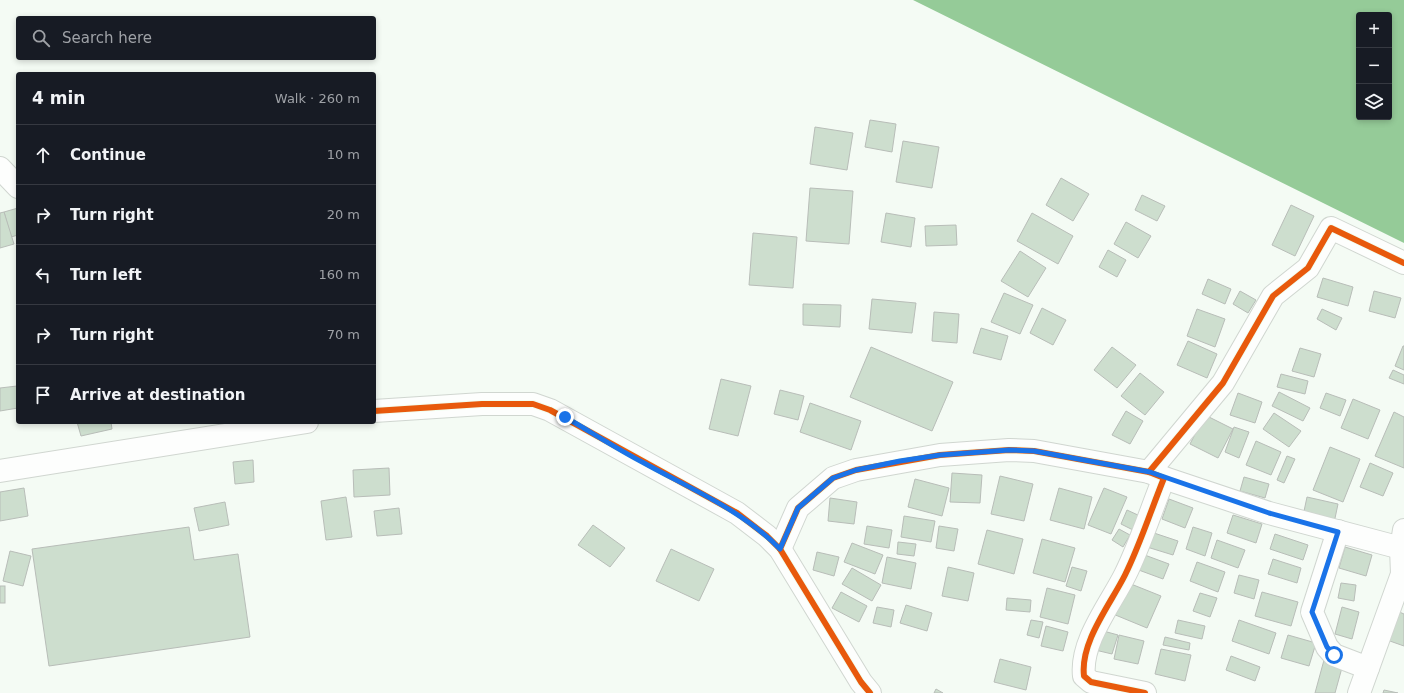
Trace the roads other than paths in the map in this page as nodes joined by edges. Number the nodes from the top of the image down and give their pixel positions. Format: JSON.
{"nodes":[{"id":1,"x":0,"y":168,"type":"edge"},
{"id":2,"x":16,"y":185,"type":"edge"},
{"id":3,"x":1404,"y":263,"type":"edge"},
{"id":4,"x":376,"y":411,"type":"edge"},
{"id":5,"x":283,"y":424,"type":"edge"},
{"id":6,"x":234,"y":428,"type":"edge"},
{"id":7,"x":0,"y":472,"type":"edge"},
{"id":8,"x":1157,"y":475,"type":"junction"},
{"id":9,"x":1338,"y":532,"type":"junction"},
{"id":10,"x":1402,"y":539,"type":"edge"},
{"id":11,"x":780,"y":549,"type":"junction"},
{"id":12,"x":1368,"y":668,"type":"junction"},
{"id":13,"x":870,"y":693,"type":"edge"},
{"id":14,"x":1144,"y":693,"type":"edge"},
{"id":15,"x":1359,"y":693,"type":"edge"}],
"edges":[{"from":1,"to":2,"type":"street"},
{"from":3,"to":8,"type":"street"},
{"from":4,"to":11,"type":"street"},
{"from":5,"to":6,"type":"street"},
{"from":6,"to":7,"type":"street"},
{"from":8,"to":9,"type":"street"},
{"from":8,"to":11,"type":"street"},
{"from":8,"to":14,"type":"street"},
{"from":9,"to":10,"type":"street"},
{"from":9,"to":12,"type":"street"},
{"from":10,"to":12,"type":"street"},
{"from":11,"to":13,"type":"street"},
{"from":12,"to":15,"type":"street"}]}
